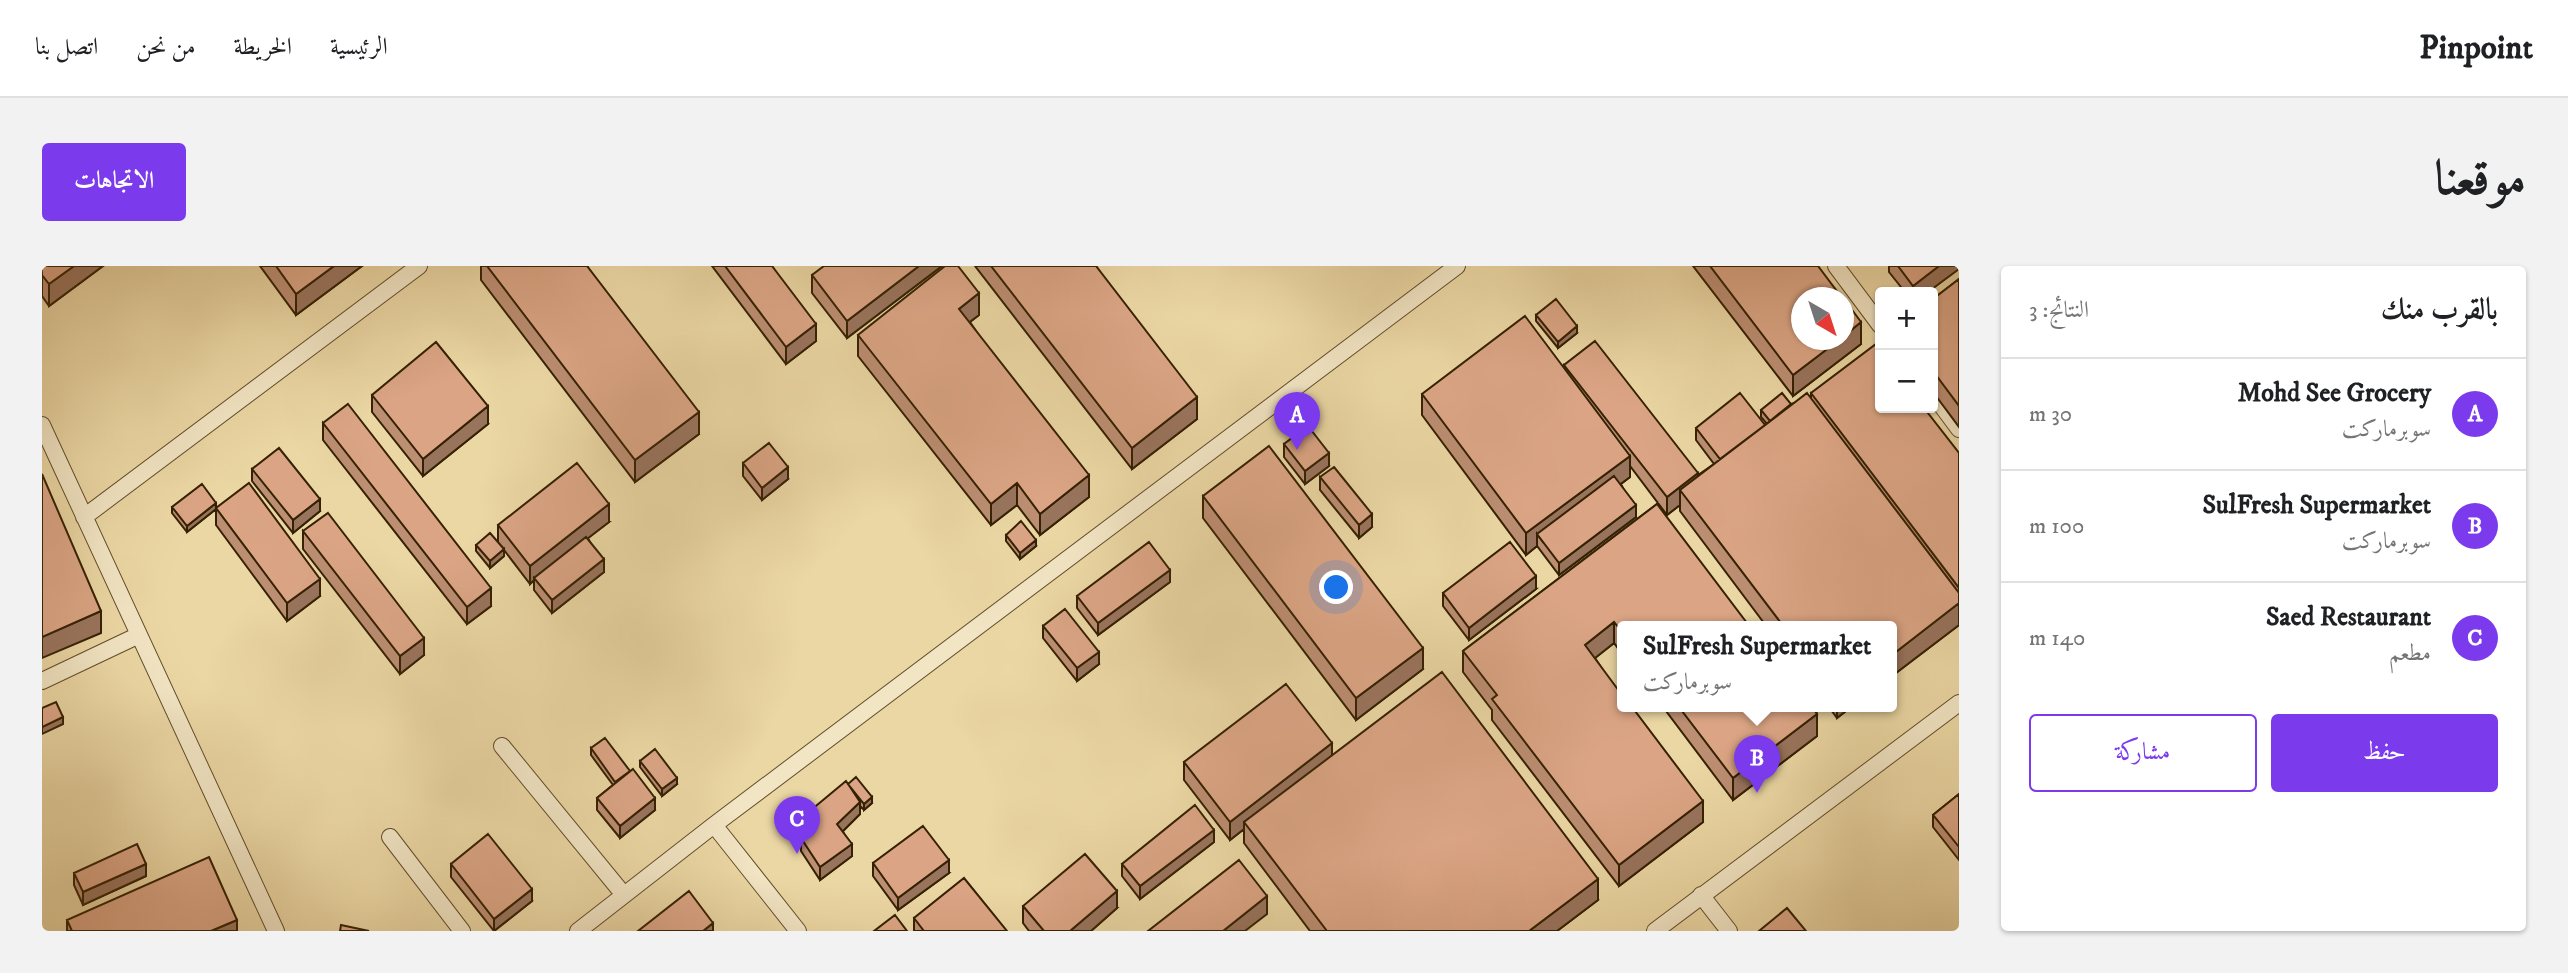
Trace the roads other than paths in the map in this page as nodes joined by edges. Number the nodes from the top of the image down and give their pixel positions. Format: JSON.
{"nodes":[{"id":1,"x":419,"y":266,"type":"edge"},
{"id":2,"x":1457,"y":266,"type":"edge"},
{"id":3,"x":1836,"y":266,"type":"edge"},
{"id":4,"x":1875,"y":318,"type":"edge"},
{"id":5,"x":1938,"y":401,"type":"edge"},
{"id":6,"x":42,"y":425,"type":"edge"},
{"id":7,"x":1959,"y":429,"type":"edge"},
{"id":8,"x":84,"y":517,"type":"junction"},
{"id":9,"x":139,"y":635,"type":"junction"},
{"id":10,"x":42,"y":681,"type":"edge"},
{"id":11,"x":1959,"y":703,"type":"edge"},
{"id":12,"x":502,"y":746,"type":"dead end"},
{"id":13,"x":714,"y":825,"type":"junction"},
{"id":14,"x":390,"y":837,"type":"dead end"},
{"id":15,"x":624,"y":895,"type":"junction"},
{"id":16,"x":1701,"y":895,"type":"junction"},
{"id":17,"x":276,"y":931,"type":"edge"},
{"id":18,"x":462,"y":931,"type":"edge"},
{"id":19,"x":578,"y":931,"type":"edge"},
{"id":20,"x":798,"y":931,"type":"edge"},
{"id":21,"x":1655,"y":931,"type":"edge"},
{"id":22,"x":1729,"y":931,"type":"edge"}],
"edges":[{"from":1,"to":8,"type":"lane"},
{"from":2,"to":13,"type":"lane"},
{"from":3,"to":4,"type":"lane"},
{"from":5,"to":7,"type":"lane"},
{"from":6,"to":8,"type":"lane"},
{"from":8,"to":9,"type":"lane"},
{"from":9,"to":10,"type":"lane"},
{"from":9,"to":17,"type":"lane"},
{"from":11,"to":16,"type":"lane"},
{"from":12,"to":15,"type":"lane"},
{"from":13,"to":15,"type":"lane"},
{"from":13,"to":20,"type":"lane"},
{"from":14,"to":18,"type":"lane"},
{"from":15,"to":19,"type":"lane"},
{"from":16,"to":21,"type":"lane"},
{"from":16,"to":22,"type":"lane"}]}
